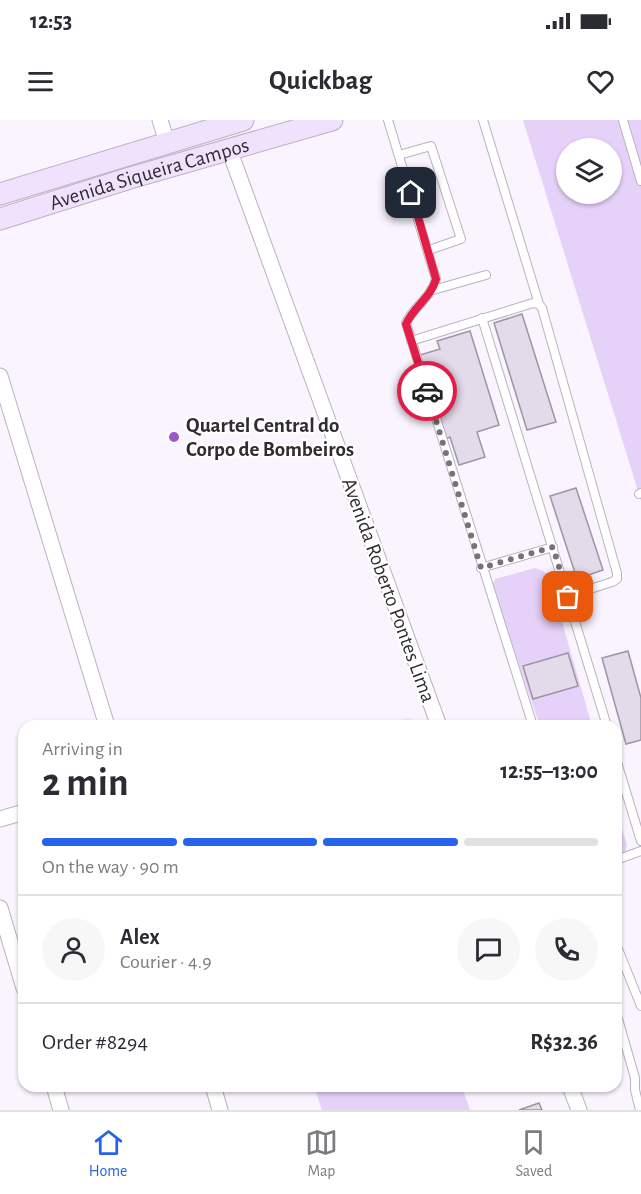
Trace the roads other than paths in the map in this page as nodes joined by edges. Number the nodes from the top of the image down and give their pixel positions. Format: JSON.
{"nodes":[{"id":1,"x":160,"y":120,"type":"edge"},
{"id":2,"x":243,"y":120,"type":"edge"},
{"id":3,"x":332,"y":120,"type":"edge"},
{"id":4,"x":388,"y":120,"type":"edge"},
{"id":5,"x":483,"y":120,"type":"edge"},
{"id":6,"x":623,"y":120,"type":"edge"},
{"id":7,"x":167,"y":142,"type":"junction"},
{"id":8,"x":229,"y":149,"type":"junction"},
{"id":9,"x":123,"y":155,"type":"junction"},
{"id":10,"x":399,"y":155,"type":"junction"},
{"id":11,"x":130,"y":178,"type":"junction"},
{"id":12,"x":641,"y":180,"type":"edge"},
{"id":13,"x":0,"y":194,"type":"edge"},
{"id":14,"x":0,"y":219,"type":"edge"},
{"id":15,"x":429,"y":250,"type":"junction"},
{"id":16,"x":486,"y":275,"type":"dead end"},
{"id":17,"x":433,"y":290,"type":"junction"},
{"id":18,"x":539,"y":304,"type":"junction"},
{"id":19,"x":482,"y":318,"type":"junction"},
{"id":20,"x":411,"y":341,"type":"junction"},
{"id":21,"x":0,"y":376,"type":"edge"},
{"id":22,"x":553,"y":547,"type":"junction"},
{"id":23,"x":481,"y":568,"type":"junction"},
{"id":24,"x":568,"y":597,"type":"junction"},
{"id":25,"x":105,"y":720,"type":"edge"},
{"id":26,"x":437,"y":720,"type":"edge"},
{"id":27,"x":531,"y":720,"type":"edge"},
{"id":28,"x":605,"y":720,"type":"edge"},
{"id":29,"x":622,"y":779,"type":"edge"},
{"id":30,"x":18,"y":814,"type":"edge"},
{"id":31,"x":0,"y":819,"type":"edge"},
{"id":32,"x":641,"y":841,"type":"edge"},
{"id":33,"x":641,"y":851,"type":"edge"},
{"id":34,"x":622,"y":858,"type":"edge"},
{"id":35,"x":0,"y":908,"type":"edge"},
{"id":36,"x":622,"y":959,"type":"edge"},
{"id":37,"x":18,"y":968,"type":"edge"},
{"id":38,"x":641,"y":1006,"type":"edge"},
{"id":39,"x":622,"y":1033,"type":"edge"},
{"id":40,"x":56,"y":1092,"type":"edge"},
{"id":41,"x":215,"y":1092,"type":"edge"},
{"id":42,"x":572,"y":1092,"type":"edge"},
{"id":43,"x":61,"y":1110,"type":"edge"},
{"id":44,"x":220,"y":1110,"type":"edge"},
{"id":45,"x":579,"y":1110,"type":"edge"},
{"id":46,"x":640,"y":1110,"type":"edge"}],
"edges":[{"from":1,"to":7,"type":"street"},
{"from":2,"to":7,"type":"main road","name":"Avenida Siqueira Campos"},
{"from":3,"to":8,"type":"main road","name":"Avenida Siqueira Campos"},
{"from":4,"to":10,"type":"lane"},
{"from":5,"to":18,"type":"lane"},
{"from":6,"to":12,"type":"lane"},
{"from":7,"to":9,"type":"main road","name":"Avenida Siqueira Campos"},
{"from":7,"to":11,"type":"main road"},
{"from":8,"to":11,"type":"main road","name":"Avenida Siqueira Campos"},
{"from":8,"to":26,"type":"street","name":"Avenida Roberto Pontes Lima"},
{"from":9,"to":11,"type":"lane"},
{"from":9,"to":13,"type":"main road","name":"Avenida Siqueira Campos"},
{"from":10,"to":15,"type":"lane"},
{"from":10,"to":15,"type":"lane"},
{"from":11,"to":14,"type":"main road","name":"Avenida Siqueira Campos"},
{"from":15,"to":17,"type":"lane"},
{"from":16,"to":17,"type":"lane"},
{"from":17,"to":20,"type":"lane"},
{"from":18,"to":19,"type":"lane"},
{"from":18,"to":24,"type":"lane"},
{"from":19,"to":20,"type":"lane"},
{"from":19,"to":22,"type":"lane"},
{"from":20,"to":23,"type":"lane"},
{"from":21,"to":25,"type":"street"},
{"from":22,"to":23,"type":"lane"},
{"from":22,"to":24,"type":"lane"},
{"from":23,"to":27,"type":"lane"},
{"from":24,"to":28,"type":"lane"},
{"from":29,"to":32,"type":"lane"},
{"from":30,"to":31,"type":"street"},
{"from":33,"to":34,"type":"lane"},
{"from":35,"to":37,"type":"street"},
{"from":36,"to":38,"type":"lane"},
{"from":39,"to":46,"type":"lane"},
{"from":40,"to":43,"type":"street"},
{"from":41,"to":44,"type":"street"},
{"from":42,"to":45,"type":"street"}]}
